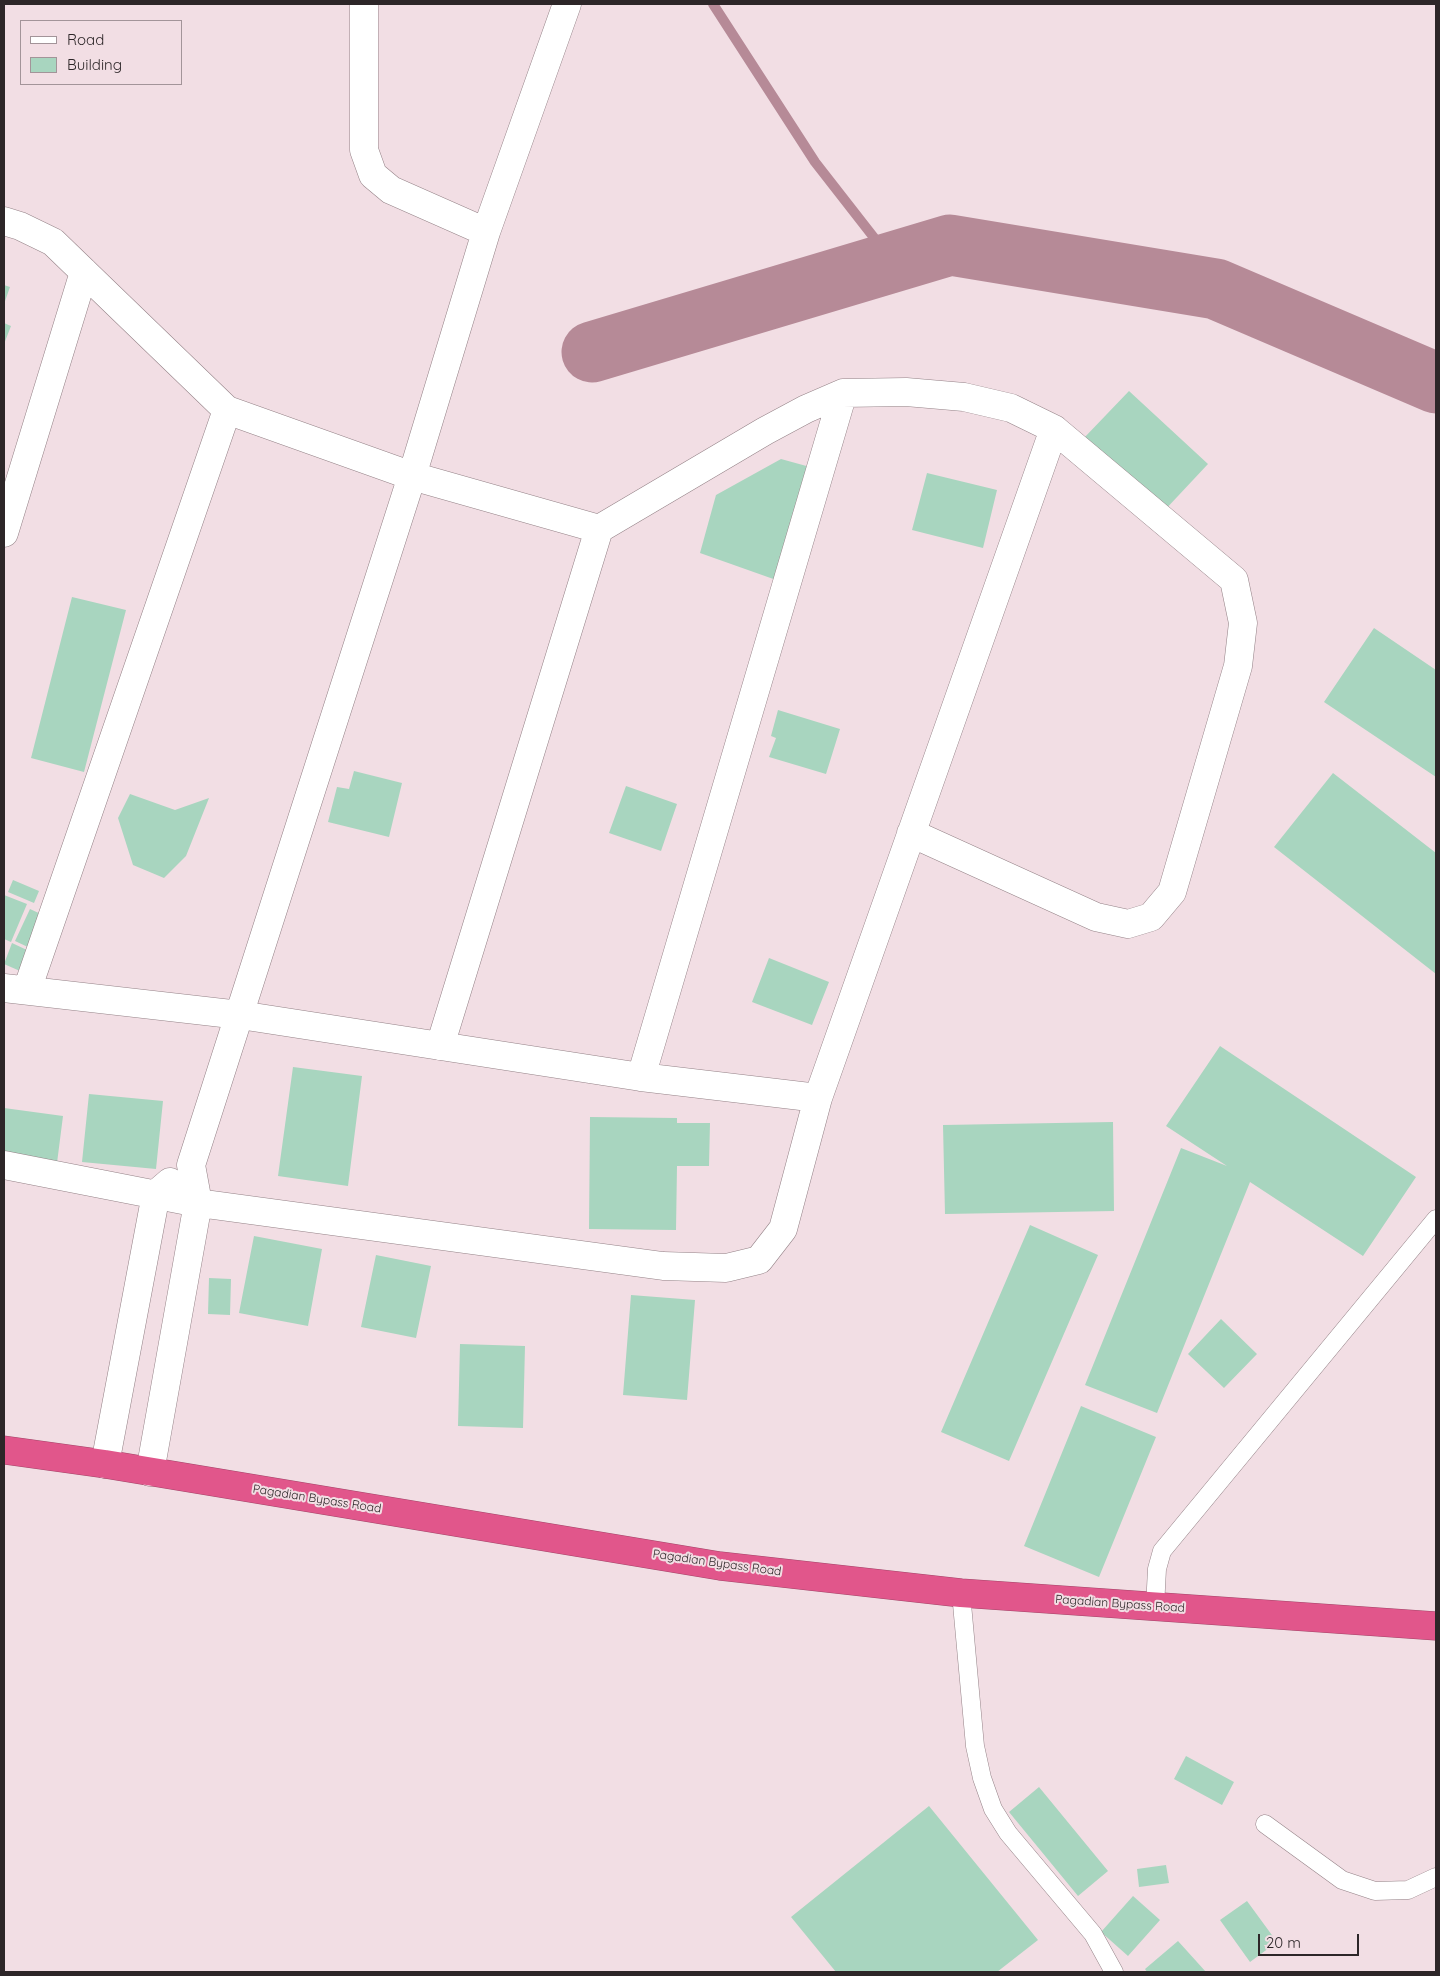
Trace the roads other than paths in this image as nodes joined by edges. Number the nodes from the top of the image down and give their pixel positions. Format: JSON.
{"nodes":[{"id":1,"x":364,"y":4,"type":"edge"},
{"id":2,"x":567,"y":4,"type":"edge"},
{"id":3,"x":4,"y":221,"type":"edge"},
{"id":4,"x":486,"y":232,"type":"junction"},
{"id":5,"x":84,"y":272,"type":"junction"},
{"id":6,"x":843,"y":394,"type":"junction"},
{"id":7,"x":227,"y":410,"type":"junction"},
{"id":8,"x":1054,"y":429,"type":"junction"},
{"id":9,"x":412,"y":476,"type":"junction"},
{"id":10,"x":599,"y":529,"type":"junction"},
{"id":11,"x":4,"y":533,"type":"edge"},
{"id":12,"x":911,"y":833,"type":"junction"},
{"id":13,"x":16,"y":989,"type":"edge"},
{"id":14,"x":240,"y":1015,"type":"junction"},
{"id":15,"x":440,"y":1046,"type":"junction"},
{"id":16,"x":641,"y":1077,"type":"junction"},
{"id":17,"x":818,"y":1098,"type":"junction"},
{"id":18,"x":191,"y":1164,"type":"junction"},
{"id":19,"x":4,"y":1165,"type":"edge"},
{"id":20,"x":156,"y":1194,"type":"junction"},
{"id":21,"x":198,"y":1203,"type":"junction"},
{"id":22,"x":1436,"y":1219,"type":"edge"},
{"id":23,"x":4,"y":1450,"type":"edge"},
{"id":24,"x":105,"y":1464,"type":"junction"},
{"id":25,"x":150,"y":1472,"type":"junction"},
{"id":26,"x":962,"y":1593,"type":"junction"},
{"id":27,"x":1155,"y":1607,"type":"junction"},
{"id":28,"x":1436,"y":1626,"type":"edge"},
{"id":29,"x":1265,"y":1824,"type":"dead end"},
{"id":30,"x":1436,"y":1877,"type":"edge"},
{"id":31,"x":1114,"y":1972,"type":"edge"}],
"edges":[{"from":1,"to":4,"type":"street"},
{"from":2,"to":4,"type":"street"},
{"from":3,"to":5,"type":"street"},
{"from":4,"to":9,"type":"street"},
{"from":5,"to":7,"type":"street"},
{"from":5,"to":11,"type":"street"},
{"from":6,"to":8,"type":"street"},
{"from":6,"to":10,"type":"street"},
{"from":6,"to":16,"type":"street"},
{"from":7,"to":9,"type":"street"},
{"from":7,"to":13,"type":"street"},
{"from":8,"to":12,"type":"street"},
{"from":8,"to":12,"type":"street"},
{"from":9,"to":10,"type":"street"},
{"from":9,"to":14,"type":"street"},
{"from":10,"to":15,"type":"street"},
{"from":12,"to":17,"type":"street"},
{"from":13,"to":14,"type":"street"},
{"from":14,"to":15,"type":"street"},
{"from":14,"to":18,"type":"street"},
{"from":15,"to":16,"type":"street"},
{"from":16,"to":17,"type":"street"},
{"from":17,"to":21,"type":"street"},
{"from":18,"to":20,"type":"street"},
{"from":18,"to":21,"type":"street"},
{"from":19,"to":20,"type":"street"},
{"from":20,"to":21,"type":"street"},
{"from":20,"to":24,"type":"street"},
{"from":21,"to":25,"type":"street"},
{"from":22,"to":27,"type":"lane"},
{"from":23,"to":24,"type":"highway","name":"Pagadian Bypass Road"},
{"from":24,"to":25,"type":"highway","name":"Pagadian Bypass Road"},
{"from":25,"to":26,"type":"highway","name":"Pagadian Bypass Road"},
{"from":26,"to":27,"type":"highway","name":"Pagadian Bypass Road"},
{"from":26,"to":31,"type":"lane"},
{"from":27,"to":28,"type":"highway","name":"Pagadian Bypass Road"},
{"from":29,"to":30,"type":"lane"}]}
